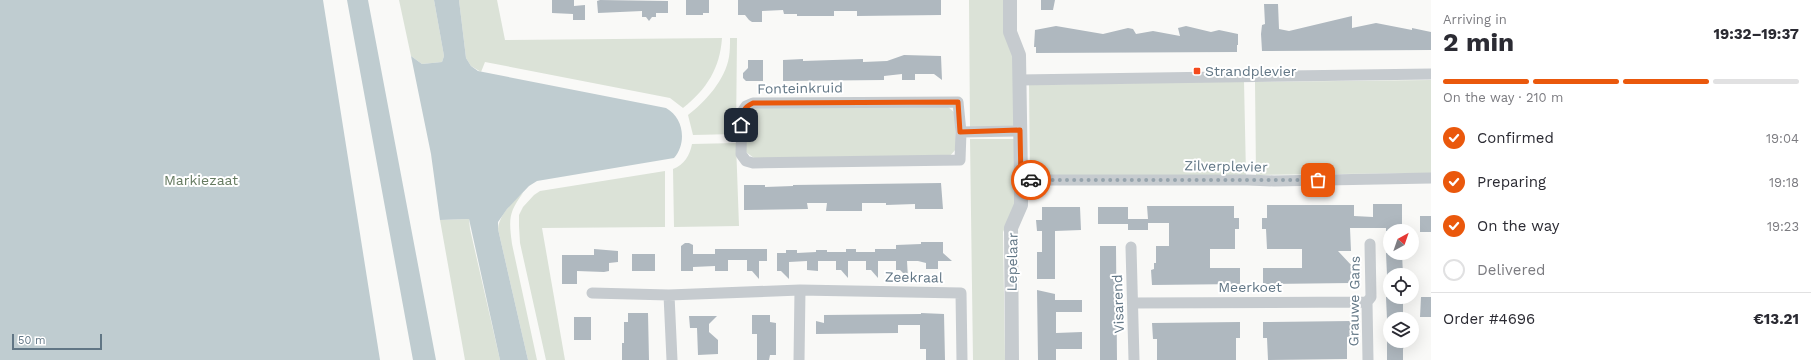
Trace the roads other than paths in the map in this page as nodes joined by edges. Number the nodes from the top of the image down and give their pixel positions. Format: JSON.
{"nodes":[{"id":1,"x":1010,"y":0,"type":"edge"},
{"id":2,"x":1431,"y":74,"type":"edge"},
{"id":3,"x":1020,"y":80,"type":"junction"},
{"id":4,"x":1020,"y":130,"type":"junction"},
{"id":5,"x":960,"y":132,"type":"junction"},
{"id":6,"x":1431,"y":178,"type":"edge"},
{"id":7,"x":1021,"y":180,"type":"junction"},
{"id":8,"x":1370,"y":244,"type":"dead end"},
{"id":9,"x":1131,"y":247,"type":"dead end"},
{"id":10,"x":800,"y":290,"type":"junction"},
{"id":11,"x":592,"y":293,"type":"dead end"},
{"id":12,"x":669,"y":295,"type":"junction"},
{"id":13,"x":1367,"y":302,"type":"junction"},
{"id":14,"x":1134,"y":303,"type":"junction"},
{"id":15,"x":672,"y":360,"type":"edge"},
{"id":16,"x":799,"y":360,"type":"edge"},
{"id":17,"x":962,"y":360,"type":"edge"},
{"id":18,"x":1012,"y":360,"type":"edge"},
{"id":19,"x":1134,"y":360,"type":"edge"},
{"id":20,"x":1368,"y":360,"type":"edge"}],
"edges":[{"from":1,"to":3,"type":"street","name":"Lepelaar"},
{"from":2,"to":3,"type":"street"},
{"from":3,"to":4,"type":"street","name":"Lepelaar"},
{"from":4,"to":5,"type":"street"},
{"from":4,"to":7,"type":"street","name":"Lepelaar"},
{"from":5,"to":5,"type":"street","name":"Fonteinkruid"},
{"from":6,"to":7,"type":"street","name":"Zilverplevier"},
{"from":7,"to":18,"type":"street","name":"Lepelaar"},
{"from":8,"to":13,"type":"street","name":"Grauwe Gans"},
{"from":9,"to":14,"type":"street","name":"Visarend"},
{"from":10,"to":12,"type":"street","name":"Zeekraal"},
{"from":10,"to":16,"type":"street"},
{"from":10,"to":17,"type":"street","name":"Zeekraal"},
{"from":11,"to":12,"type":"street","name":"Zeekraal"},
{"from":12,"to":15,"type":"street"},
{"from":13,"to":14,"type":"street","name":"Meerkoet"},
{"from":13,"to":20,"type":"street","name":"Grauwe Gans"},
{"from":14,"to":19,"type":"street","name":"Visarend"}]}
